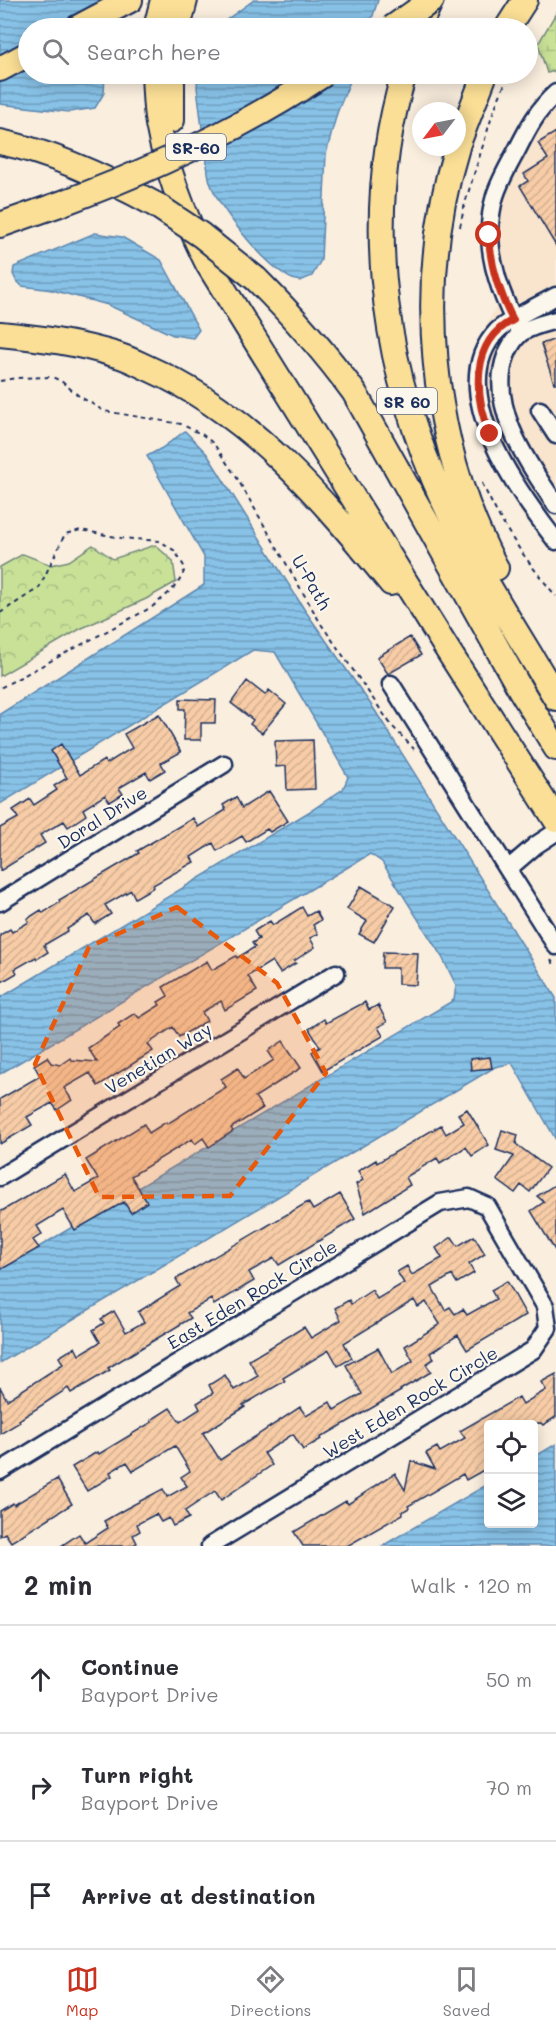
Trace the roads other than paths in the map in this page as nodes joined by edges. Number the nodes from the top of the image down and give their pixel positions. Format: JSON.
{"nodes":[{"id":1,"x":130,"y":0,"type":"edge"},
{"id":2,"x":164,"y":0,"type":"edge"},
{"id":3,"x":185,"y":0,"type":"edge"},
{"id":4,"x":432,"y":0,"type":"edge"},
{"id":5,"x":525,"y":0,"type":"edge"},
{"id":6,"x":96,"y":18,"type":"edge"},
{"id":7,"x":159,"y":18,"type":"edge"},
{"id":8,"x":180,"y":18,"type":"edge"},
{"id":9,"x":407,"y":18,"type":"edge"},
{"id":10,"x":423,"y":18,"type":"edge"},
{"id":11,"x":513,"y":18,"type":"edge"},
{"id":12,"x":18,"y":59,"type":"edge"},
{"id":13,"x":0,"y":69,"type":"edge"},
{"id":14,"x":155,"y":84,"type":"edge"},
{"id":15,"x":172,"y":84,"type":"edge"},
{"id":16,"x":307,"y":84,"type":"edge"},
{"id":17,"x":401,"y":84,"type":"edge"},
{"id":18,"x":480,"y":84,"type":"edge"},
{"id":19,"x":556,"y":93,"type":"edge"},
{"id":20,"x":466,"y":122,"type":"edge"},
{"id":21,"x":0,"y":142,"type":"edge"},
{"id":22,"x":455,"y":156,"type":"edge"},
{"id":23,"x":181,"y":203,"type":"junction"},
{"id":24,"x":0,"y":225,"type":"edge"},
{"id":25,"x":556,"y":296,"type":"edge"},
{"id":26,"x":556,"y":320,"type":"edge"},
{"id":27,"x":517,"y":327,"type":"junction"},
{"id":28,"x":0,"y":334,"type":"edge"},
{"id":29,"x":540,"y":410,"type":"dead end"},
{"id":30,"x":556,"y":435,"type":"edge"},
{"id":31,"x":554,"y":496,"type":"edge"},
{"id":32,"x":531,"y":506,"type":"junction"},
{"id":33,"x":556,"y":541,"type":"edge"},
{"id":34,"x":447,"y":650,"type":"junction"},
{"id":35,"x":556,"y":678,"type":"edge"},
{"id":36,"x":391,"y":684,"type":"dead end"},
{"id":37,"x":556,"y":698,"type":"edge"},
{"id":38,"x":556,"y":748,"type":"edge"},
{"id":39,"x":224,"y":764,"type":"dead end"},
{"id":40,"x":555,"y":822,"type":"edge"},
{"id":41,"x":556,"y":844,"type":"edge"},
{"id":42,"x":508,"y":869,"type":"junction"},
{"id":43,"x":0,"y":902,"type":"edge"},
{"id":44,"x":556,"y":946,"type":"edge"},
{"id":45,"x":336,"y":973,"type":"dead end"},
{"id":46,"x":0,"y":1177,"type":"edge"},
{"id":47,"x":512,"y":1250,"type":"joint"},
{"id":48,"x":0,"y":1471,"type":"edge"},
{"id":49,"x":210,"y":1546,"type":"edge"}],
"edges":[{"from":1,"to":6,"type":"highway"},
{"from":2,"to":7,"type":"highway"},
{"from":3,"to":8,"type":"highway"},
{"from":4,"to":9,"type":"highway","bridge":true},
{"from":4,"to":10,"type":"highway"},
{"from":5,"to":11,"type":"highway"},
{"from":12,"to":13,"type":"highway"},
{"from":14,"to":23,"type":"highway"},
{"from":15,"to":23,"type":"highway"},
{"from":16,"to":24,"type":"highway","name":"SR-60","number":"SR-60","bridge":true},
{"from":17,"to":37,"type":"highway","number":"SR 60"},
{"from":18,"to":20,"type":"highway","number":"SR 60"},
{"from":19,"to":27,"type":"street"},
{"from":21,"to":38,"type":"highway","bridge":true},
{"from":22,"to":35,"type":"highway","number":"SR 60"},
{"from":23,"to":34,"type":"highway"},
{"from":25,"to":27,"type":"street"},
{"from":26,"to":27,"type":"street"},
{"from":27,"to":31,"type":"street"},
{"from":27,"to":32,"type":"street"},
{"from":28,"to":34,"type":"highway"},
{"from":29,"to":30,"type":"street"},
{"from":31,"to":32,"type":"street"},
{"from":32,"to":33,"type":"street"},
{"from":34,"to":40,"type":"highway"},
{"from":36,"to":42,"type":"street"},
{"from":39,"to":43,"type":"street","name":"Doral Drive"},
{"from":40,"to":42,"type":"street"},
{"from":41,"to":42,"type":"street"},
{"from":42,"to":44,"type":"street"},
{"from":45,"to":46,"type":"street","name":"Venetian Way"},
{"from":47,"to":48,"type":"street","name":"East Eden Rock Circle"},
{"from":47,"to":49,"type":"street","name":"West Eden Rock Circle"}]}
